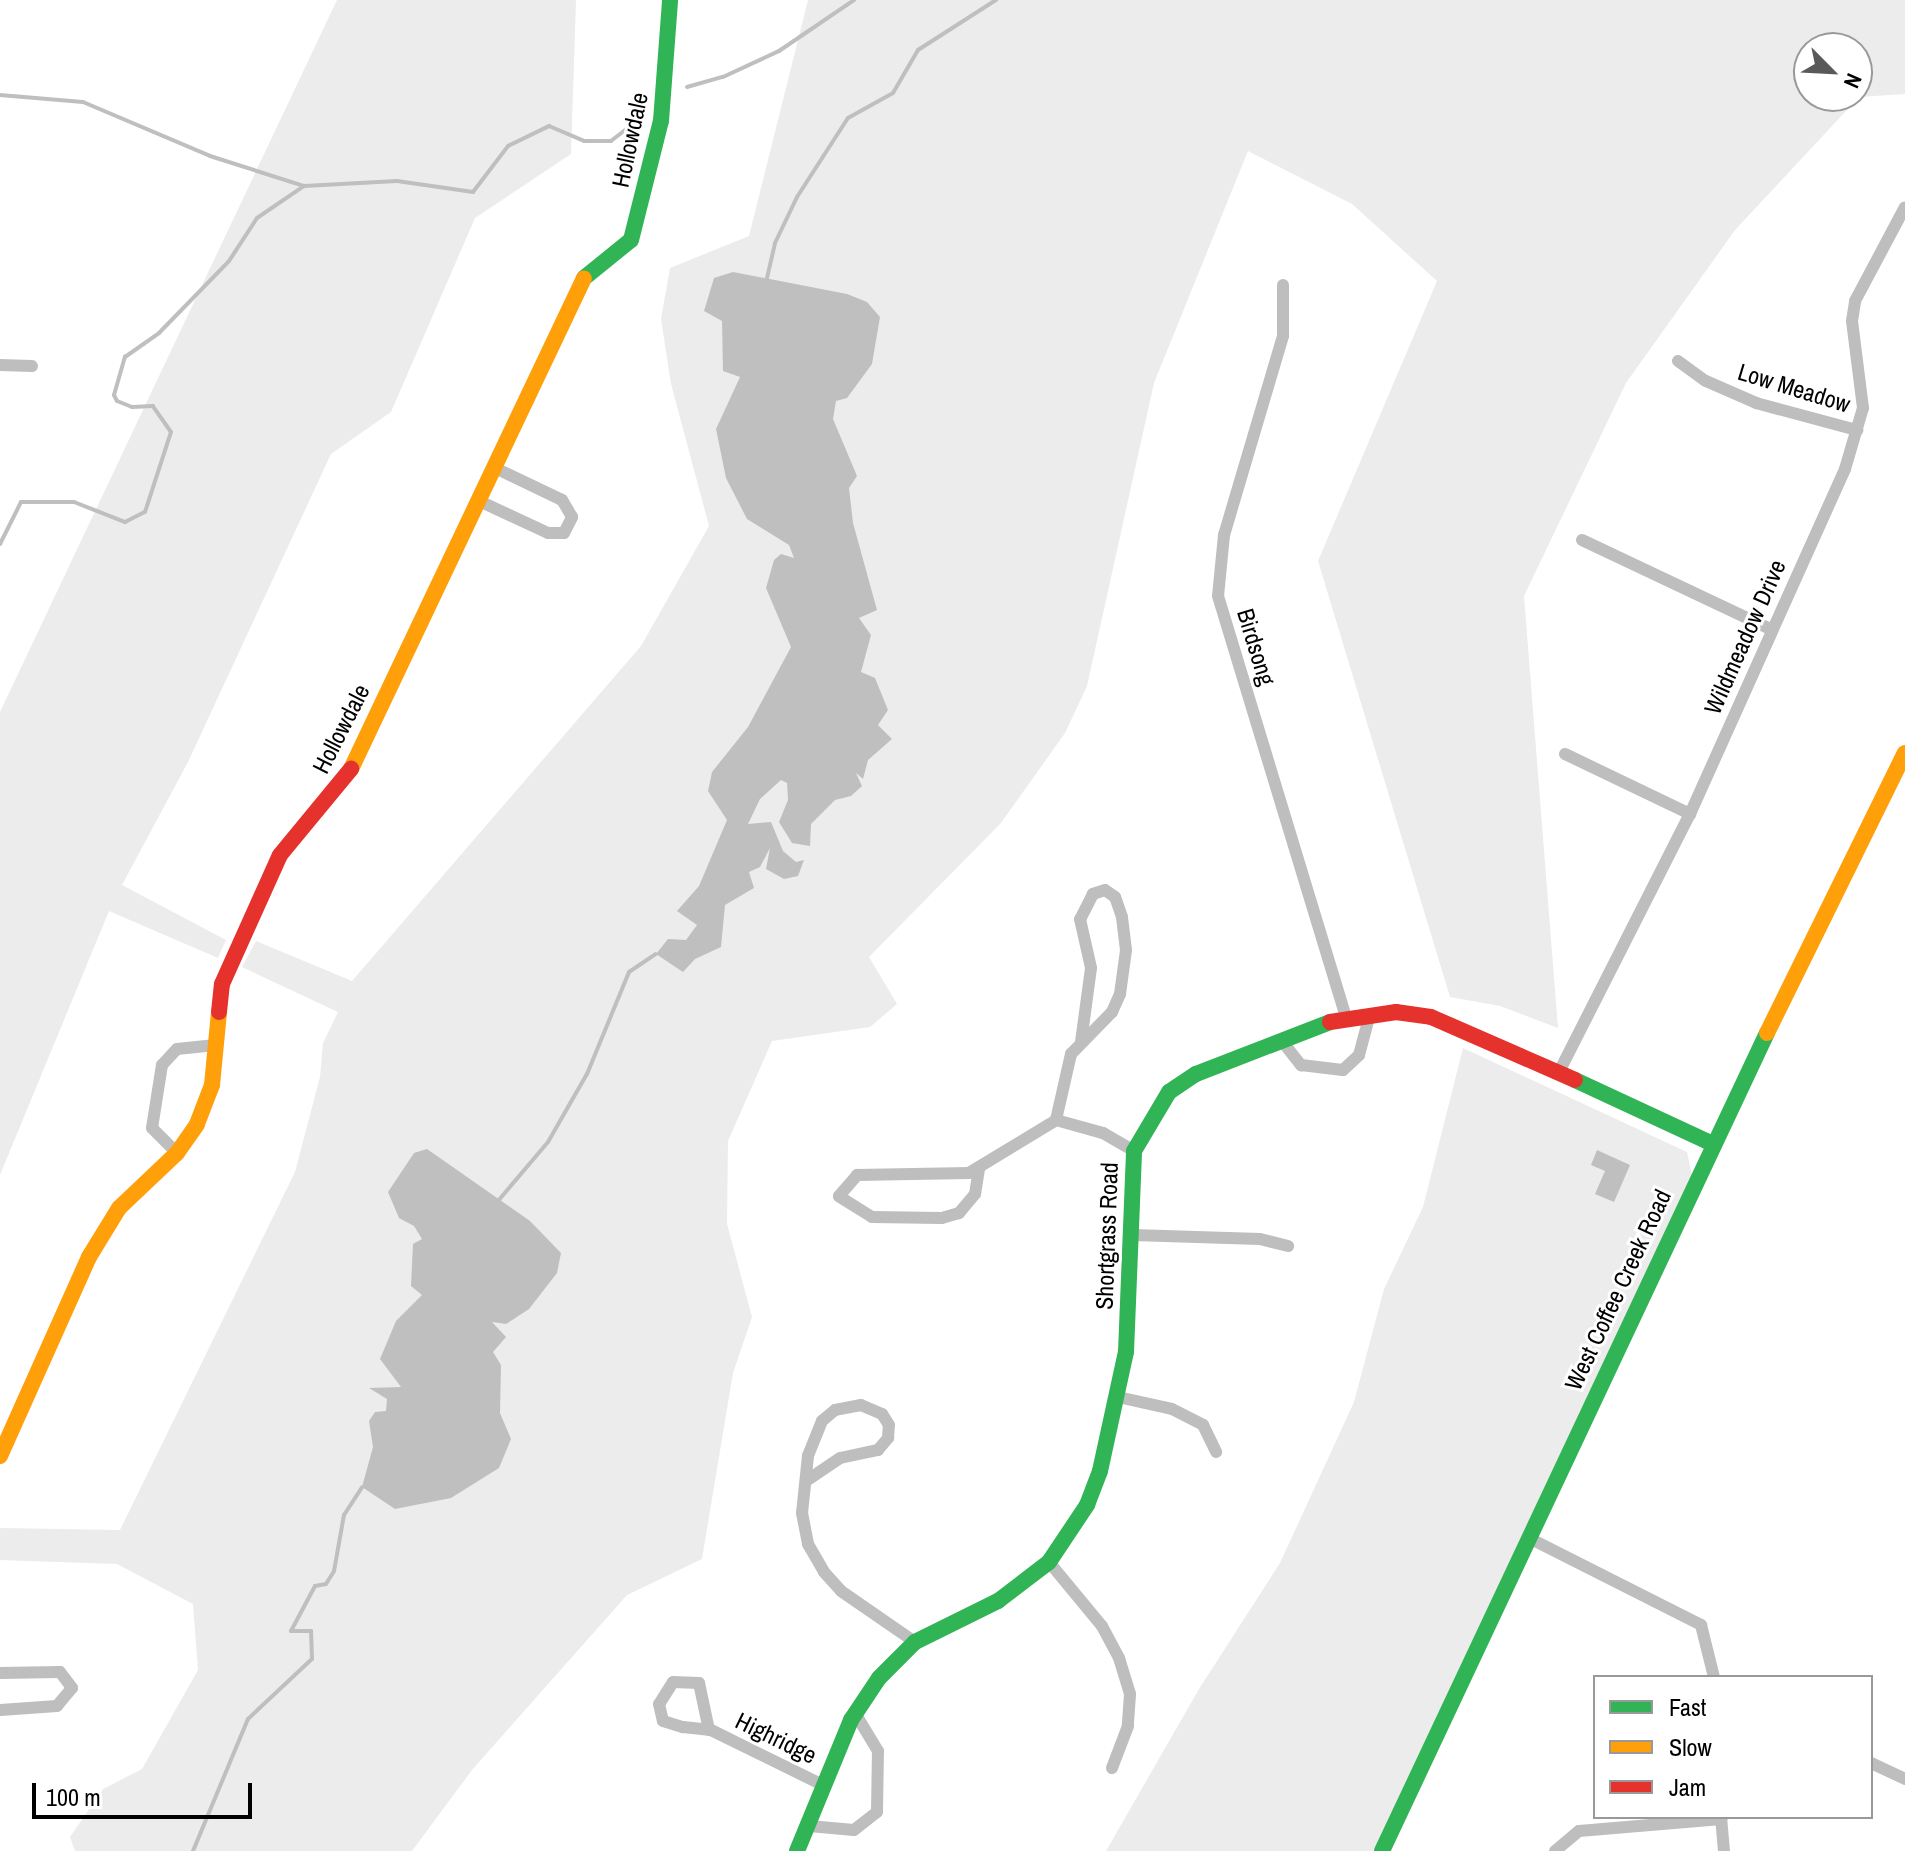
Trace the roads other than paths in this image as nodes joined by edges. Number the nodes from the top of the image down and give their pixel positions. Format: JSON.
{"nodes":[{"id":1,"x":670,"y":0,"type":"edge"},
{"id":2,"x":1905,"y":207,"type":"edge"},
{"id":3,"x":1283,"y":285,"type":"dead end"},
{"id":4,"x":1678,"y":361,"type":"dead end"},
{"id":5,"x":0,"y":365,"type":"edge"},
{"id":6,"x":32,"y":366,"type":"dead end"},
{"id":7,"x":1857,"y":430,"type":"junction"},
{"id":8,"x":493,"y":467,"type":"junction"},
{"id":9,"x":477,"y":500,"type":"junction"},
{"id":10,"x":1582,"y":540,"type":"dead end"},
{"id":11,"x":1772,"y":630,"type":"junction"},
{"id":12,"x":1905,"y":753,"type":"edge"},
{"id":13,"x":1565,"y":754,"type":"dead end"},
{"id":14,"x":1690,"y":814,"type":"junction"},
{"id":15,"x":1370,"y":1014,"type":"junction"},
{"id":16,"x":1346,"y":1016,"type":"junction"},
{"id":17,"x":1282,"y":1041,"type":"junction"},
{"id":18,"x":1081,"y":1042,"type":"junction"},
{"id":19,"x":216,"y":1045,"type":"junction"},
{"id":20,"x":1560,"y":1070,"type":"junction"},
{"id":21,"x":1056,"y":1120,"type":"junction"},
{"id":22,"x":1713,"y":1144,"type":"junction"},
{"id":23,"x":1134,"y":1151,"type":"junction"},
{"id":24,"x":177,"y":1153,"type":"junction"},
{"id":25,"x":979,"y":1169,"type":"junction"},
{"id":26,"x":1133,"y":1235,"type":"junction"},
{"id":27,"x":1288,"y":1246,"type":"dead end"},
{"id":28,"x":1118,"y":1397,"type":"junction"},
{"id":29,"x":1216,"y":1452,"type":"dead end"},
{"id":30,"x":0,"y":1456,"type":"edge"},
{"id":31,"x":809,"y":1479,"type":"junction"},
{"id":32,"x":1529,"y":1538,"type":"junction"},
{"id":33,"x":1049,"y":1562,"type":"junction"},
{"id":34,"x":915,"y":1642,"type":"junction"},
{"id":35,"x":0,"y":1673,"type":"edge"},
{"id":36,"x":1714,"y":1675,"type":"edge"},
{"id":37,"x":0,"y":1710,"type":"edge"},
{"id":38,"x":855,"y":1713,"type":"junction"},
{"id":39,"x":709,"y":1730,"type":"junction"},
{"id":40,"x":1873,"y":1764,"type":"edge"},
{"id":41,"x":1112,"y":1768,"type":"dead end"},
{"id":42,"x":1905,"y":1779,"type":"edge"},
{"id":43,"x":825,"y":1786,"type":"junction"},
{"id":44,"x":1710,"y":1819,"type":"edge"},
{"id":45,"x":1721,"y":1819,"type":"edge"},
{"id":46,"x":809,"y":1826,"type":"junction"},
{"id":47,"x":797,"y":1851,"type":"edge"},
{"id":48,"x":1382,"y":1851,"type":"edge"},
{"id":49,"x":1555,"y":1851,"type":"edge"},
{"id":50,"x":1724,"y":1851,"type":"edge"}],
"edges":[{"from":1,"to":8,"type":"street","name":"Hollowdale"},
{"from":2,"to":7,"type":"street","name":"Wildmeadow Drive"},
{"from":3,"to":16,"type":"street","name":"Birdsong"},
{"from":4,"to":7,"type":"street","name":"Low Meadow"},
{"from":5,"to":6,"type":"street"},
{"from":7,"to":11,"type":"street","name":"Wildmeadow Drive"},
{"from":8,"to":9,"type":"street","name":"Hollowdale"},
{"from":8,"to":9,"type":"street"},
{"from":9,"to":19,"type":"street","name":"Hollowdale"},
{"from":10,"to":11,"type":"street"},
{"from":11,"to":14,"type":"street","name":"Wildmeadow Drive"},
{"from":12,"to":22,"type":"street","name":"West Coffee Creek Road"},
{"from":13,"to":14,"type":"street"},
{"from":14,"to":20,"type":"street","name":"Wildmeadow Drive"},
{"from":15,"to":16,"type":"street","name":"Shortgrass Road"},
{"from":15,"to":17,"type":"street"},
{"from":15,"to":20,"type":"street","name":"Shortgrass Road"},
{"from":16,"to":17,"type":"street","name":"Shortgrass Road"},
{"from":17,"to":23,"type":"street","name":"Shortgrass Road"},
{"from":18,"to":18,"type":"street"},
{"from":18,"to":21,"type":"street"},
{"from":19,"to":24,"type":"street","name":"Hollowdale"},
{"from":19,"to":24,"type":"street"},
{"from":20,"to":22,"type":"street","name":"Shortgrass Road"},
{"from":21,"to":23,"type":"street"},
{"from":21,"to":25,"type":"street"},
{"from":22,"to":32,"type":"street","name":"West Coffee Creek Road"},
{"from":23,"to":26,"type":"street","name":"Shortgrass Road"},
{"from":24,"to":30,"type":"street","name":"Hollowdale"},
{"from":25,"to":25,"type":"street"},
{"from":26,"to":27,"type":"street"},
{"from":26,"to":28,"type":"street","name":"Shortgrass Road"},
{"from":28,"to":29,"type":"street"},
{"from":28,"to":33,"type":"street","name":"Shortgrass Road"},
{"from":31,"to":31,"type":"street"},
{"from":31,"to":34,"type":"street"},
{"from":32,"to":36,"type":"street"},
{"from":32,"to":48,"type":"street","name":"West Coffee Creek Road"},
{"from":33,"to":34,"type":"street","name":"Shortgrass Road"},
{"from":33,"to":41,"type":"street"},
{"from":34,"to":38,"type":"street","name":"Shortgrass Road"},
{"from":35,"to":37,"type":"street"},
{"from":38,"to":43,"type":"street","name":"Shortgrass Road"},
{"from":38,"to":46,"type":"street"},
{"from":39,"to":39,"type":"street","name":"Highridge"},
{"from":39,"to":43,"type":"street","name":"Highridge"},
{"from":40,"to":42,"type":"street"},
{"from":43,"to":46,"type":"street","name":"Shortgrass Road"},
{"from":44,"to":49,"type":"street"},
{"from":45,"to":50,"type":"street"},
{"from":46,"to":47,"type":"street","name":"Shortgrass Road"}]}
